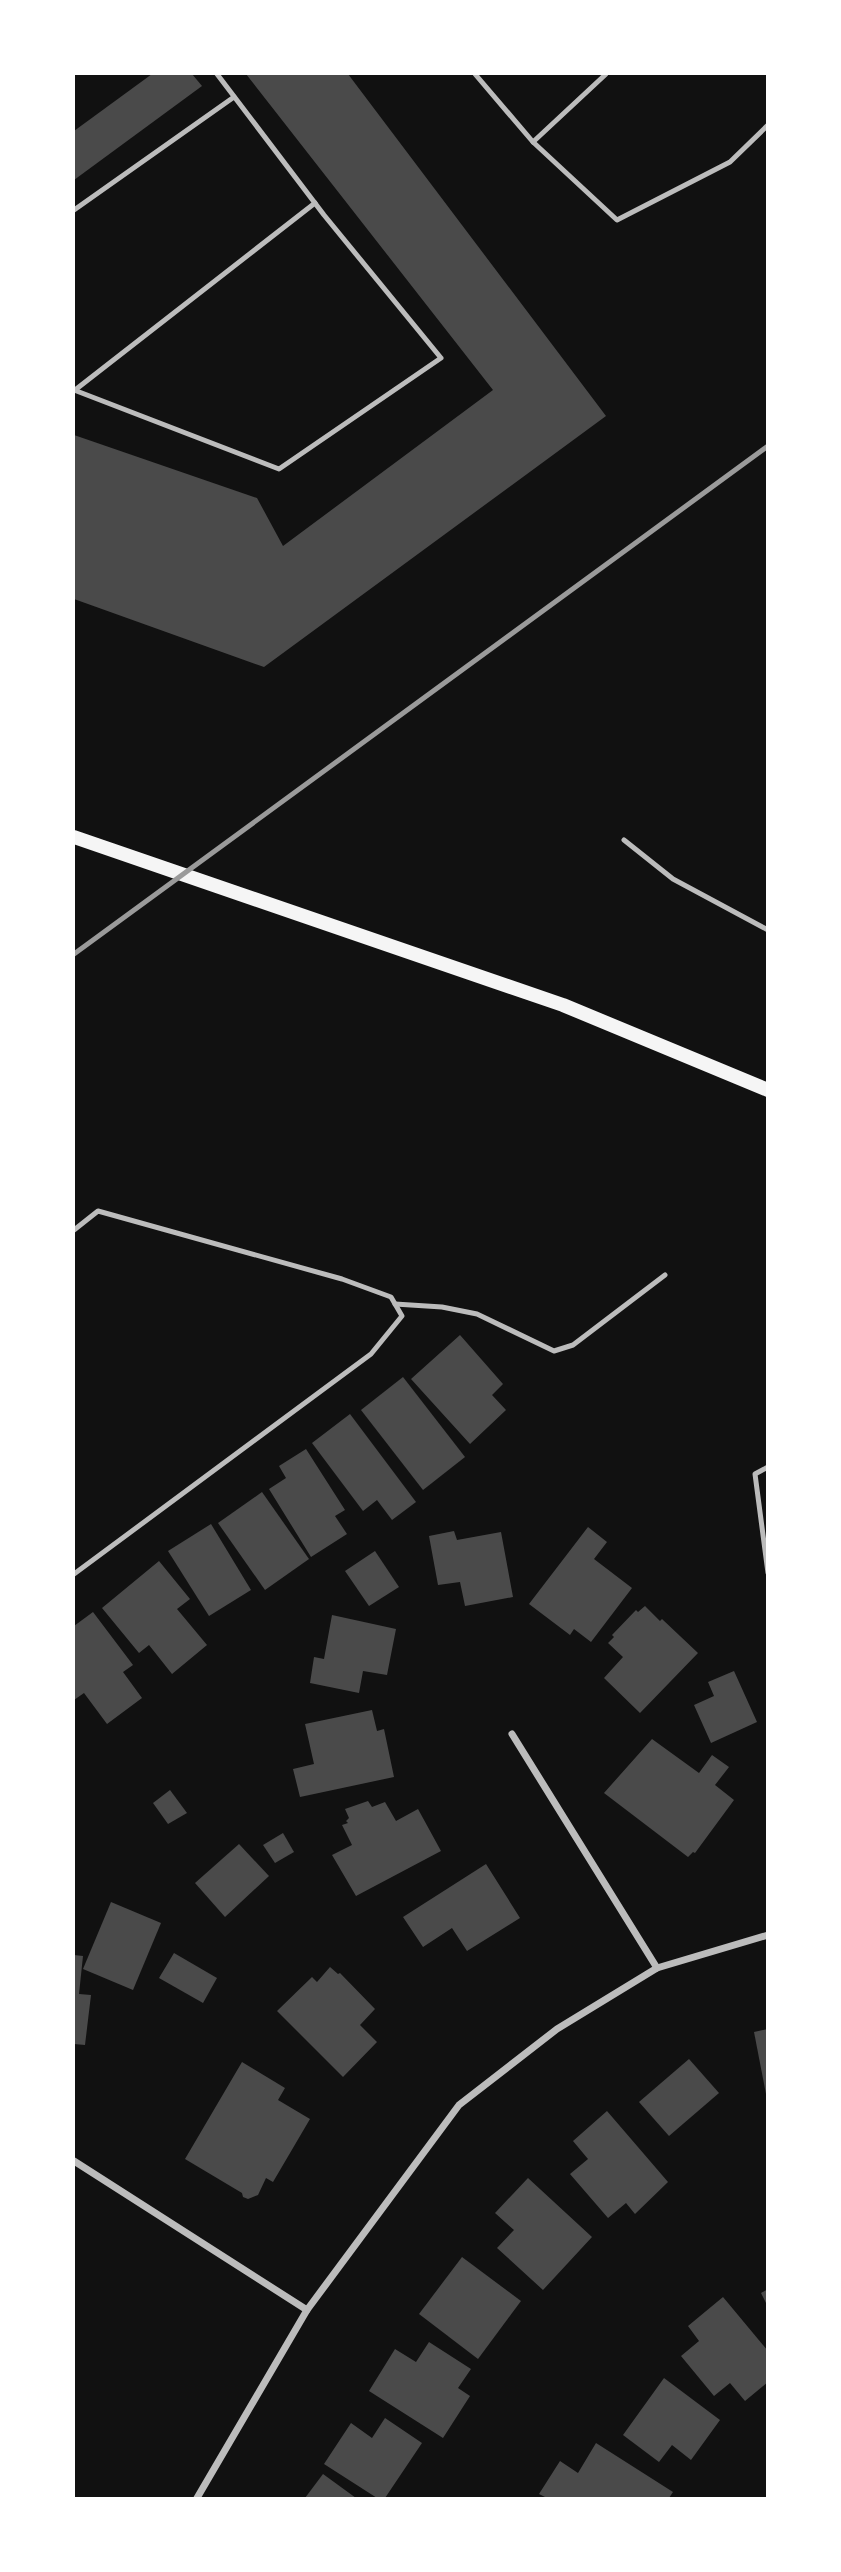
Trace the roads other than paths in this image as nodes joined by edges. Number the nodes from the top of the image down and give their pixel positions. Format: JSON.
{"nodes":[{"id":1,"x":216,"y":74,"type":"edge"},
{"id":2,"x":475,"y":74,"type":"edge"},
{"id":3,"x":606,"y":74,"type":"edge"},
{"id":4,"x":234,"y":97,"type":"junction"},
{"id":5,"x":768,"y":125,"type":"edge"},
{"id":6,"x":533,"y":142,"type":"junction"},
{"id":7,"x":315,"y":203,"type":"junction"},
{"id":8,"x":74,"y":210,"type":"edge"},
{"id":9,"x":74,"y":390,"type":"edge"},
{"id":10,"x":74,"y":837,"type":"edge"},
{"id":11,"x":624,"y":840,"type":"dead end"},
{"id":12,"x":768,"y":930,"type":"edge"},
{"id":13,"x":768,"y":1090,"type":"edge"},
{"id":14,"x":74,"y":1230,"type":"edge"},
{"id":15,"x":665,"y":1275,"type":"dead end"},
{"id":16,"x":396,"y":1304,"type":"junction"},
{"id":17,"x":768,"y":1467,"type":"edge"},
{"id":18,"x":768,"y":1573,"type":"edge"},
{"id":19,"x":74,"y":1574,"type":"edge"},
{"id":20,"x":512,"y":1734,"type":"dead end"},
{"id":21,"x":768,"y":1935,"type":"edge"},
{"id":22,"x":657,"y":1968,"type":"junction"},
{"id":23,"x":74,"y":2161,"type":"edge"},
{"id":24,"x":307,"y":2310,"type":"junction"},
{"id":25,"x":197,"y":2498,"type":"edge"}],
"edges":[{"from":1,"to":4,"type":"lane"},
{"from":2,"to":6,"type":"lane"},
{"from":3,"to":6,"type":"lane"},
{"from":4,"to":7,"type":"lane"},
{"from":4,"to":8,"type":"lane"},
{"from":5,"to":6,"type":"lane"},
{"from":7,"to":9,"type":"lane"},
{"from":7,"to":9,"type":"lane"},
{"from":10,"to":13,"type":"main road"},
{"from":11,"to":12,"type":"lane"},
{"from":14,"to":16,"type":"lane"},
{"from":15,"to":16,"type":"lane"},
{"from":16,"to":19,"type":"lane"},
{"from":17,"to":18,"type":"lane"},
{"from":20,"to":22,"type":"street"},
{"from":21,"to":22,"type":"street"},
{"from":22,"to":24,"type":"street"},
{"from":23,"to":24,"type":"street"},
{"from":24,"to":25,"type":"street"}]}
